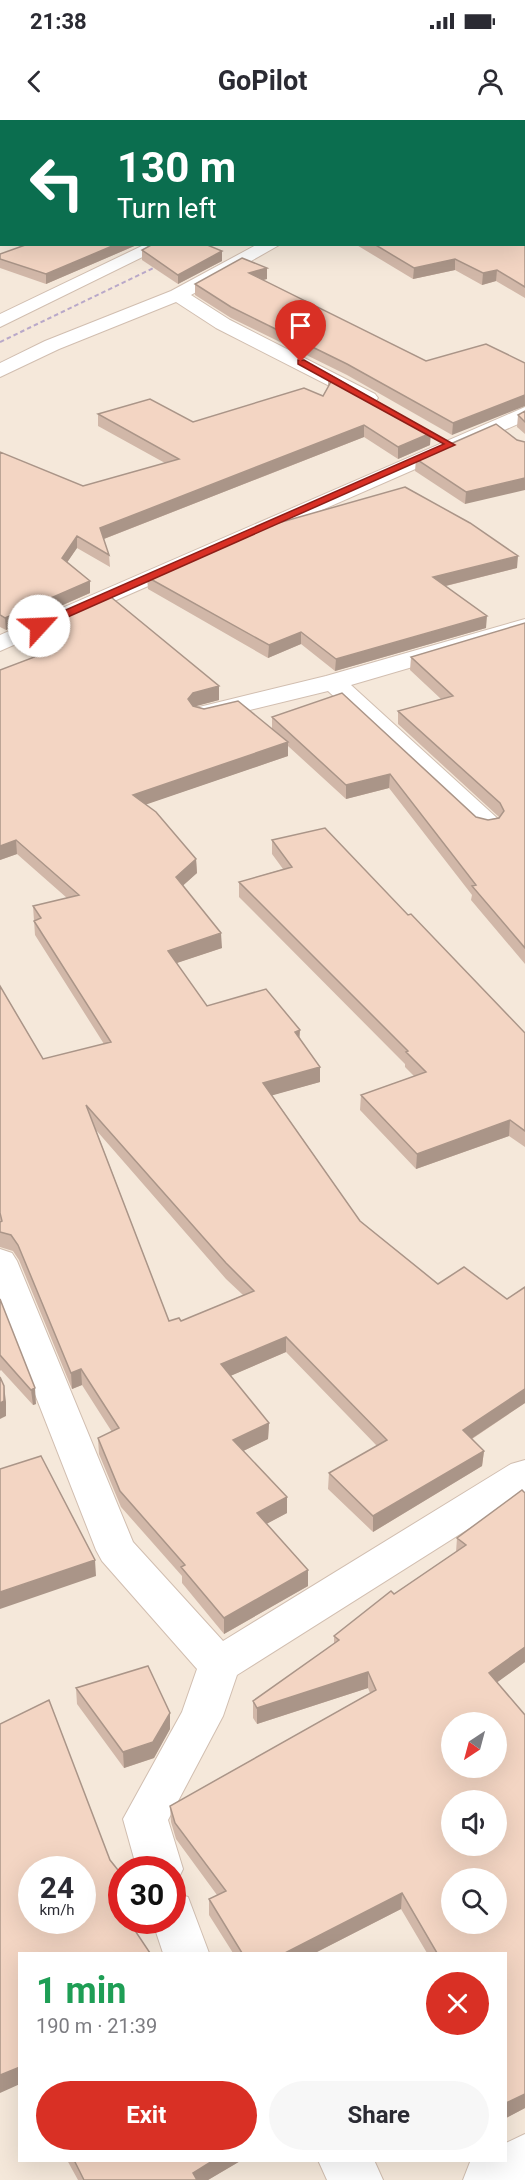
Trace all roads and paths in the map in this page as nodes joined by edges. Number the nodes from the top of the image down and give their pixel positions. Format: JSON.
{"nodes":[{"id":1,"x":157,"y":246,"type":"edge"},
{"id":2,"x":269,"y":246,"type":"edge"},
{"id":3,"x":178,"y":295,"type":"junction"},
{"id":4,"x":0,"y":321,"type":"edge"},
{"id":5,"x":0,"y":371,"type":"edge"},
{"id":6,"x":389,"y":410,"type":"edge"},
{"id":7,"x":525,"y":413,"type":"edge"},
{"id":8,"x":525,"y":626,"type":"edge"},
{"id":9,"x":0,"y":644,"type":"edge"},
{"id":10,"x":333,"y":682,"type":"junction"},
{"id":11,"x":204,"y":713,"type":"edge"},
{"id":12,"x":487,"y":824,"type":"edge"},
{"id":13,"x":0,"y":1261,"type":"edge"},
{"id":14,"x":525,"y":1474,"type":"edge"},
{"id":15,"x":219,"y":1665,"type":"junction"},
{"id":16,"x":156,"y":1856,"type":"edge"},
{"id":17,"x":180,"y":1934,"type":"edge"},
{"id":18,"x":186,"y":1952,"type":"edge"},
{"id":19,"x":525,"y":2159,"type":"edge"},
{"id":20,"x":344,"y":2162,"type":"edge"},
{"id":21,"x":358,"y":2180,"type":"edge"},
{"id":22,"x":488,"y":2180,"type":"edge"}],
"edges":[{"from":1,"to":4,"type":"street"},
{"from":2,"to":3,"type":"street"},
{"from":3,"to":5,"type":"street"},
{"from":3,"to":6,"type":"street"},
{"from":7,"to":9,"type":"street"},
{"from":8,"to":10,"type":"street"},
{"from":10,"to":11,"type":"street"},
{"from":10,"to":12,"type":"street"},
{"from":13,"to":15,"type":"street"},
{"from":14,"to":15,"type":"street"},
{"from":15,"to":16,"type":"street"},
{"from":17,"to":18,"type":"street"},
{"from":19,"to":22,"type":"street"},
{"from":20,"to":21,"type":"street"}]}
